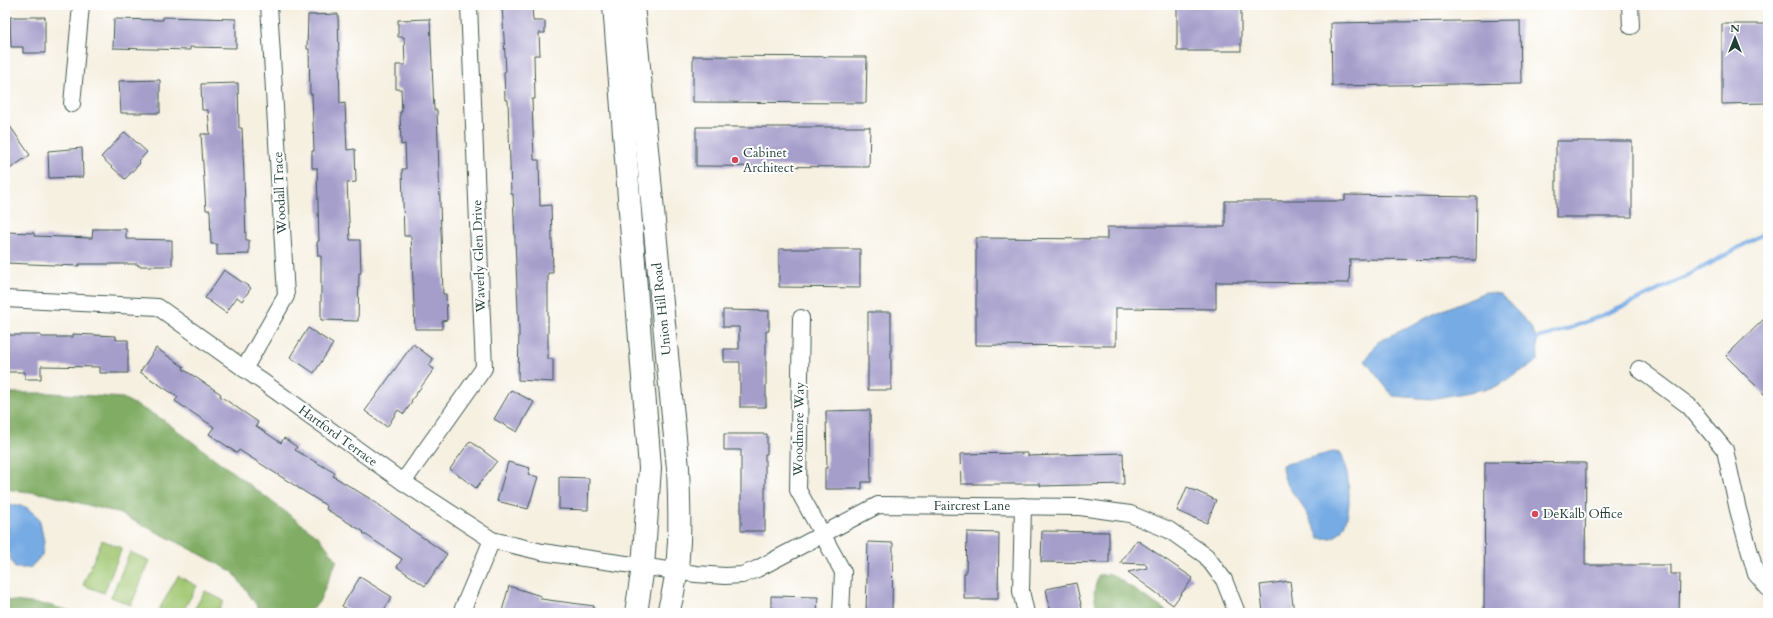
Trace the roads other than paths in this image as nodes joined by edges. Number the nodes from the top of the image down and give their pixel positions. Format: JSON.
{"nodes":[{"id":1,"x":81,"y":5,"type":"edge"},
{"id":2,"x":269,"y":5,"type":"edge"},
{"id":3,"x":469,"y":5,"type":"edge"},
{"id":4,"x":614,"y":5,"type":"edge"},
{"id":5,"x":633,"y":5,"type":"edge"},
{"id":6,"x":1630,"y":5,"type":"edge"},
{"id":7,"x":1630,"y":26,"type":"dead end"},
{"id":8,"x":72,"y":104,"type":"dead end"},
{"id":9,"x":5,"y":299,"type":"edge"},
{"id":10,"x":801,"y":318,"type":"dead end"},
{"id":11,"x":244,"y":369,"type":"junction"},
{"id":12,"x":1640,"y":369,"type":"dead end"},
{"id":13,"x":403,"y":482,"type":"junction"},
{"id":14,"x":1023,"y":506,"type":"junction"},
{"id":15,"x":822,"y":535,"type":"junction"},
{"id":16,"x":492,"y":540,"type":"junction"},
{"id":17,"x":643,"y":567,"type":"junction"},
{"id":18,"x":677,"y":571,"type":"junction"},
{"id":19,"x":1768,"y":588,"type":"edge"},
{"id":20,"x":461,"y":613,"type":"edge"},
{"id":21,"x":636,"y":613,"type":"edge"},
{"id":22,"x":668,"y":613,"type":"edge"},
{"id":23,"x":842,"y":613,"type":"edge"},
{"id":24,"x":1026,"y":613,"type":"edge"},
{"id":25,"x":1237,"y":613,"type":"edge"}],
"edges":[{"from":1,"to":8,"type":"street"},
{"from":2,"to":11,"type":"street","name":"Woodall Trace"},
{"from":3,"to":13,"type":"street","name":"Waverly Glen Drive"},
{"from":4,"to":17,"type":"street","name":"Union Hill Road"},
{"from":5,"to":18,"type":"street","name":"Union Hill Road"},
{"from":6,"to":7,"type":"street"},
{"from":9,"to":11,"type":"street","name":"Hartford Terrace"},
{"from":10,"to":15,"type":"street","name":"Woodmore Way"},
{"from":11,"to":13,"type":"street","name":"Hartford Terrace"},
{"from":12,"to":19,"type":"street"},
{"from":13,"to":16,"type":"street","name":"Hartford Terrace"},
{"from":14,"to":15,"type":"street","name":"Faircrest Lane"},
{"from":14,"to":24,"type":"street"},
{"from":14,"to":25,"type":"street","name":"Faircrest Lane"},
{"from":15,"to":18,"type":"street","name":"Faircrest Lane"},
{"from":15,"to":23,"type":"street","name":"Woodmore Way"},
{"from":16,"to":17,"type":"street","name":"Hartford Terrace"},
{"from":16,"to":20,"type":"street"},
{"from":17,"to":18,"type":"street","name":"Hartford Terrace"},
{"from":17,"to":21,"type":"street","name":"Union Hill Road"},
{"from":18,"to":22,"type":"street","name":"Union Hill Road"}]}
